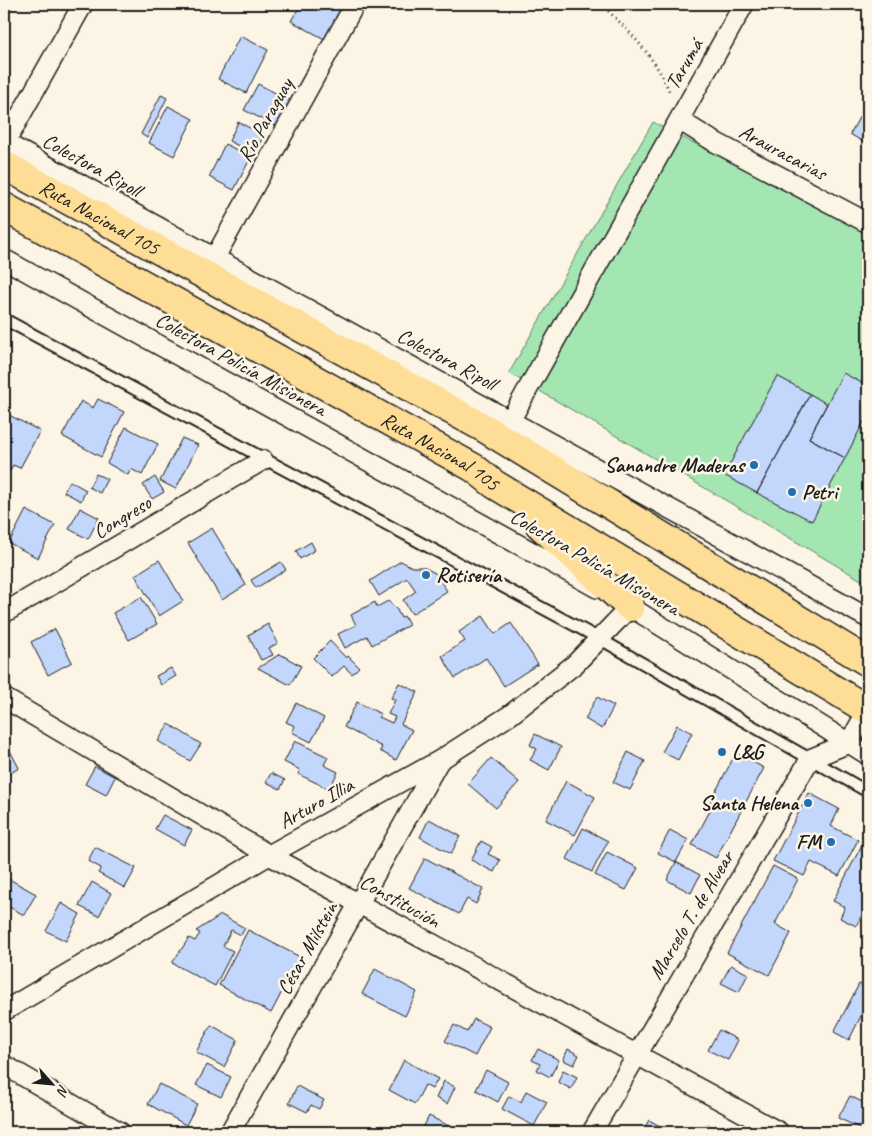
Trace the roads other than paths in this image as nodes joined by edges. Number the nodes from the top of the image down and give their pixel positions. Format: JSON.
{"nodes":[{"id":1,"x":83,"y":4,"type":"edge"},
{"id":2,"x":355,"y":4,"type":"edge"},
{"id":3,"x":744,"y":4,"type":"edge"},
{"id":4,"x":679,"y":120,"type":"junction"},
{"id":5,"x":8,"y":157,"type":"edge"},
{"id":6,"x":4,"y":207,"type":"edge"},
{"id":7,"x":868,"y":223,"type":"edge"},
{"id":8,"x":4,"y":259,"type":"edge"},
{"id":9,"x":214,"y":259,"type":"junction"},
{"id":10,"x":4,"y":319,"type":"edge"},
{"id":11,"x":511,"y":419,"type":"junction"},
{"id":12,"x":263,"y":460,"type":"junction"},
{"id":13,"x":494,"y":484,"type":"junction"},
{"id":14,"x":630,"y":607,"type":"junction"},
{"id":15,"x":4,"y":613,"type":"edge"},
{"id":16,"x":868,"y":618,"type":"edge"},
{"id":17,"x":600,"y":639,"type":"junction"},
{"id":18,"x":868,"y":662,"type":"edge"},
{"id":19,"x":4,"y":698,"type":"edge"},
{"id":20,"x":868,"y":710,"type":"edge"},
{"id":21,"x":849,"y":743,"type":"junction"},
{"id":22,"x":868,"y":755,"type":"edge"},
{"id":23,"x":810,"y":759,"type":"junction"},
{"id":24,"x":440,"y":760,"type":"junction"},
{"id":25,"x":868,"y":792,"type":"edge"},
{"id":26,"x":269,"y":855,"type":"junction"},
{"id":27,"x":358,"y":904,"type":"junction"},
{"id":28,"x":4,"y":1011,"type":"edge"},
{"id":29,"x":636,"y":1054,"type":"junction"},
{"id":30,"x":4,"y":1065,"type":"edge"},
{"id":31,"x":120,"y":1132,"type":"edge"},
{"id":32,"x":230,"y":1132,"type":"edge"},
{"id":33,"x":592,"y":1132,"type":"edge"},
{"id":34,"x":779,"y":1132,"type":"edge"}],
"edges":[{"from":1,"to":5,"type":"street"},
{"from":2,"to":9,"type":"street","name":"Río Paraguay"},
{"from":3,"to":4,"type":"street","name":"Tarumá"},
{"from":4,"to":7,"type":"street","name":"Arauracarias"},
{"from":4,"to":11,"type":"street","name":"Tarumá"},
{"from":5,"to":9,"type":"street","name":"Colectora Ripoll"},
{"from":5,"to":18,"type":"highway","name":"Ruta Nacional 105"},
{"from":6,"to":13,"type":"highway","name":"Ruta Nacional 105"},
{"from":8,"to":14,"type":"street","name":"Colectora Policía Misionera"},
{"from":9,"to":11,"type":"street","name":"Colectora Ripoll"},
{"from":10,"to":12,"type":"lane"},
{"from":11,"to":16,"type":"street","name":"Colectora Ripoll"},
{"from":12,"to":15,"type":"street","name":"Congreso"},
{"from":12,"to":17,"type":"lane"},
{"from":13,"to":14,"type":"highway"},
{"from":13,"to":20,"type":"highway","name":"Ruta Nacional 105"},
{"from":14,"to":17,"type":"street","name":"Arturo Illia"},
{"from":14,"to":21,"type":"street","name":"Colectora Policía Misionera"},
{"from":17,"to":23,"type":"lane"},
{"from":17,"to":24,"type":"street","name":"Arturo Illia"},
{"from":19,"to":26,"type":"street","name":"Constitución"},
{"from":20,"to":21,"type":"street"},
{"from":21,"to":22,"type":"street","name":"Colectora Policía Misionera"},
{"from":21,"to":23,"type":"street"},
{"from":23,"to":25,"type":"lane"},
{"from":23,"to":29,"type":"street","name":"Marcelo T. de Alvear"},
{"from":24,"to":26,"type":"street","name":"Arturo Illia"},
{"from":24,"to":27,"type":"street","name":"César Milstein"},
{"from":26,"to":27,"type":"street","name":"Constitución"},
{"from":26,"to":28,"type":"street","name":"Arturo Illia"},
{"from":27,"to":29,"type":"street","name":"Constitución"},
{"from":27,"to":32,"type":"street","name":"César Milstein"},
{"from":29,"to":33,"type":"street","name":"Marcelo T. de Alvear"},
{"from":29,"to":34,"type":"street","name":"Constitución"},
{"from":30,"to":31,"type":"street"}]}
